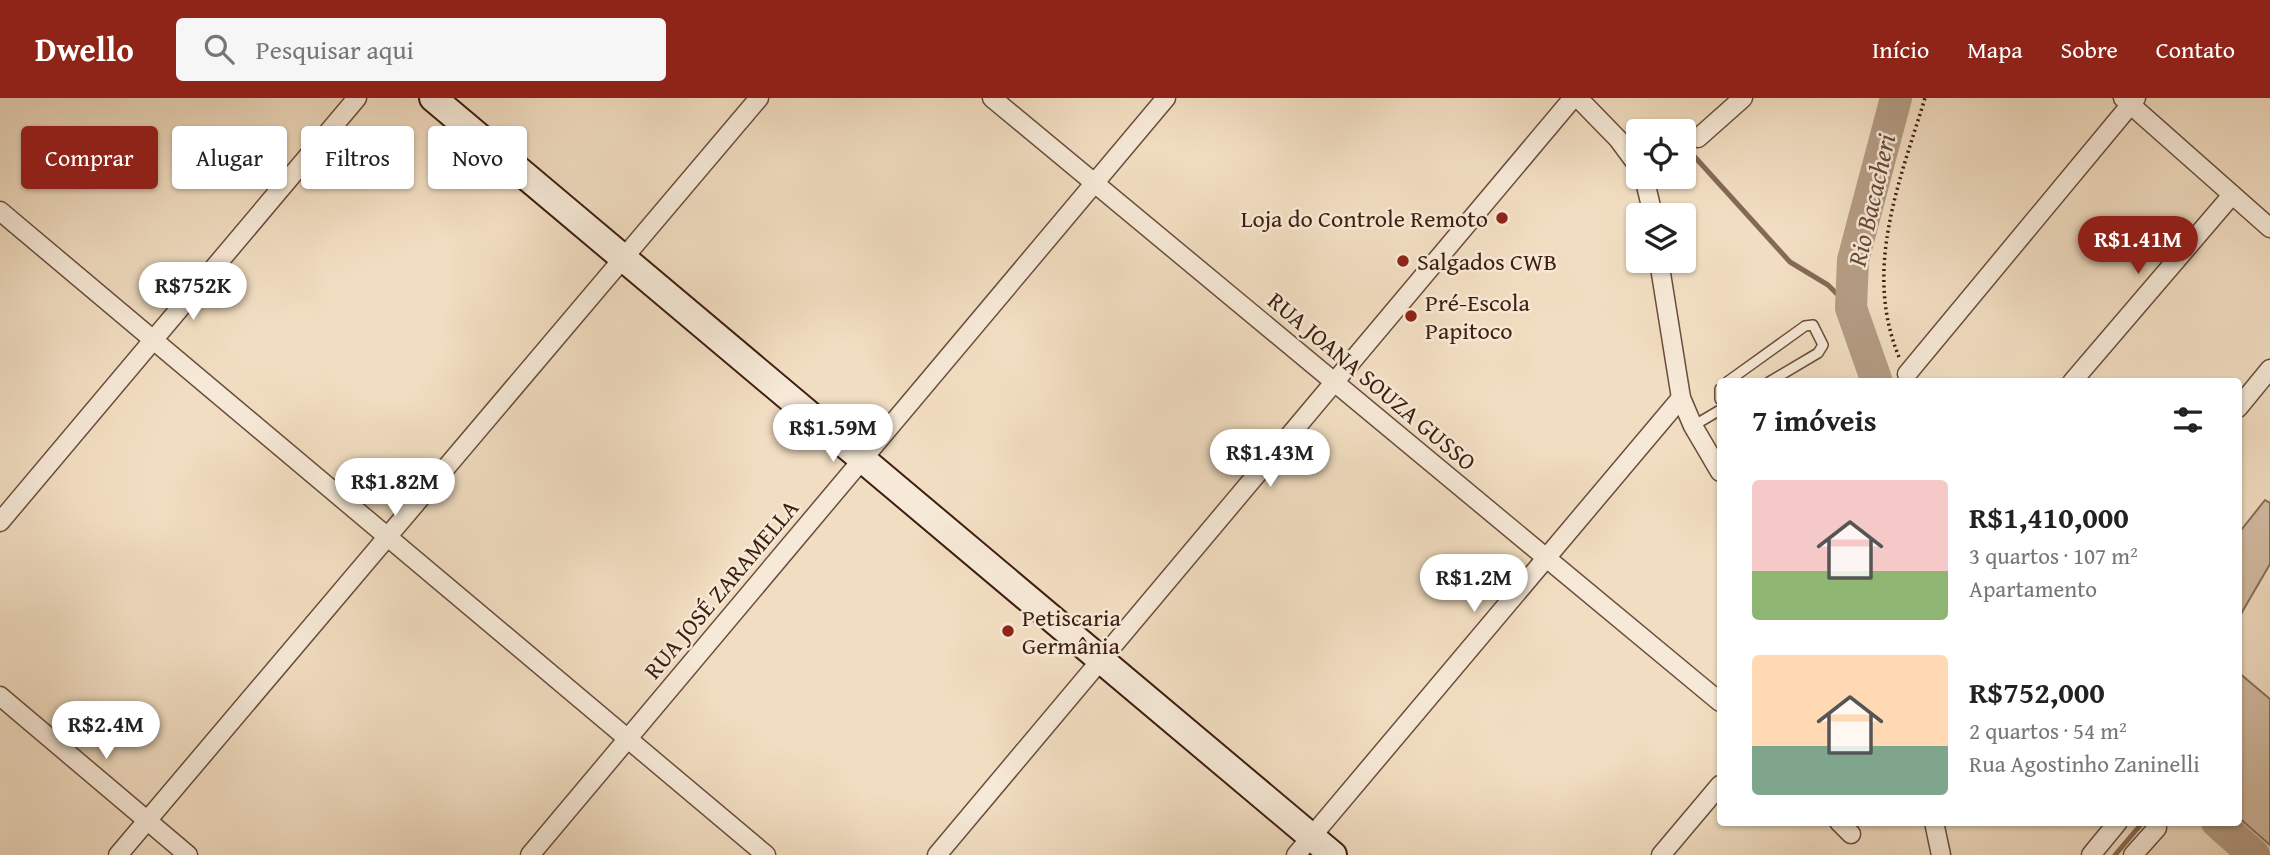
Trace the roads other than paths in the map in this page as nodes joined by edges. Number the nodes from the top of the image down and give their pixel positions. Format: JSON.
{"nodes":[{"id":1,"x":357,"y":98,"type":"edge"},
{"id":2,"x":433,"y":98,"type":"edge"},
{"id":3,"x":759,"y":98,"type":"edge"},
{"id":4,"x":992,"y":98,"type":"edge"},
{"id":5,"x":1166,"y":98,"type":"edge"},
{"id":6,"x":1576,"y":98,"type":"edge"},
{"id":7,"x":1743,"y":98,"type":"edge"},
{"id":8,"x":2130,"y":100,"type":"edge"},
{"id":9,"x":1698,"y":138,"type":"dead end"},
{"id":10,"x":1626,"y":150,"type":"edge"},
{"id":11,"x":1095,"y":183,"type":"junction"},
{"id":12,"x":2232,"y":195,"type":"junction"},
{"id":13,"x":0,"y":211,"type":"edge"},
{"id":14,"x":2270,"y":228,"type":"edge"},
{"id":15,"x":623,"y":258,"type":"junction"},
{"id":16,"x":1661,"y":273,"type":"edge"},
{"id":17,"x":153,"y":340,"type":"junction"},
{"id":18,"x":2270,"y":369,"type":"edge"},
{"id":19,"x":1907,"y":374,"type":"road end"},
{"id":20,"x":1733,"y":378,"type":"edge"},
{"id":21,"x":1776,"y":378,"type":"edge"},
{"id":22,"x":2075,"y":378,"type":"edge"},
{"id":23,"x":1335,"y":382,"type":"junction"},
{"id":24,"x":1681,"y":398,"type":"junction"},
{"id":25,"x":2242,"y":403,"type":"edge"},
{"id":26,"x":1717,"y":412,"type":"edge"},
{"id":27,"x":1693,"y":426,"type":"junction"},
{"id":28,"x":863,"y":459,"type":"junction"},
{"id":29,"x":1717,"y":467,"type":"edge"},
{"id":30,"x":0,"y":522,"type":"edge"},
{"id":31,"x":388,"y":537,"type":"junction"},
{"id":32,"x":1547,"y":558,"type":"junction"},
{"id":33,"x":1101,"y":660,"type":"junction"},
{"id":34,"x":0,"y":696,"type":"edge"},
{"id":35,"x":1717,"y":700,"type":"edge"},
{"id":36,"x":628,"y":738,"type":"junction"},
{"id":37,"x":1717,"y":789,"type":"edge"},
{"id":38,"x":147,"y":821,"type":"junction"},
{"id":39,"x":1935,"y":826,"type":"edge"},
{"id":40,"x":2115,"y":826,"type":"edge"},
{"id":41,"x":2157,"y":828,"type":"dead end"},
{"id":42,"x":1304,"y":846,"type":"edge"},
{"id":43,"x":118,"y":855,"type":"edge"},
{"id":44,"x":188,"y":855,"type":"edge"},
{"id":45,"x":530,"y":855,"type":"edge"},
{"id":46,"x":766,"y":855,"type":"edge"},
{"id":47,"x":937,"y":855,"type":"edge"},
{"id":48,"x":1334,"y":855,"type":"edge"},
{"id":49,"x":1661,"y":855,"type":"edge"},
{"id":50,"x":1941,"y":855,"type":"edge"},
{"id":51,"x":2091,"y":855,"type":"edge"},
{"id":52,"x":2133,"y":855,"type":"edge"}],
"edges":[{"from":1,"to":17,"type":"street"},
{"from":2,"to":15,"type":"main road"},
{"from":3,"to":15,"type":"street"},
{"from":4,"to":11,"type":"street","name":"RUA JOANA SOUZA GUSSO"},
{"from":5,"to":11,"type":"street","name":"RUA JOSÉ ZARAMELLA"},
{"from":6,"to":10,"type":"street"},
{"from":6,"to":23,"type":"street"},
{"from":7,"to":9,"type":"street"},
{"from":8,"to":12,"type":"street"},
{"from":8,"to":19,"type":"street"},
{"from":11,"to":23,"type":"street","name":"RUA JOANA SOUZA GUSSO"},
{"from":11,"to":28,"type":"street","name":"RUA JOSÉ ZARAMELLA"},
{"from":12,"to":14,"type":"street"},
{"from":12,"to":22,"type":"street"},
{"from":13,"to":17,"type":"street"},
{"from":15,"to":28,"type":"main road"},
{"from":15,"to":31,"type":"street"},
{"from":16,"to":24,"type":"street"},
{"from":17,"to":30,"type":"street"},
{"from":17,"to":31,"type":"street"},
{"from":18,"to":25,"type":"street"},
{"from":20,"to":21,"type":"lane"},
{"from":23,"to":32,"type":"street","name":"RUA JOANA SOUZA GUSSO"},
{"from":23,"to":33,"type":"street"},
{"from":24,"to":27,"type":"street"},
{"from":24,"to":32,"type":"street"},
{"from":26,"to":27,"type":"lane"},
{"from":27,"to":29,"type":"street"},
{"from":28,"to":33,"type":"main road"},
{"from":28,"to":36,"type":"street","name":"RUA JOSÉ ZARAMELLA"},
{"from":31,"to":36,"type":"street"},
{"from":31,"to":38,"type":"street"},
{"from":32,"to":35,"type":"street","name":"RUA JOANA SOUZA GUSSO"},
{"from":32,"to":42,"type":"street"},
{"from":33,"to":42,"type":"main road"},
{"from":33,"to":47,"type":"street"},
{"from":34,"to":38,"type":"street"},
{"from":36,"to":45,"type":"street","name":"RUA JOSÉ ZARAMELLA"},
{"from":36,"to":46,"type":"street"},
{"from":37,"to":49,"type":"street"},
{"from":38,"to":43,"type":"street"},
{"from":38,"to":44,"type":"street"},
{"from":39,"to":50,"type":"street"},
{"from":40,"to":51,"type":"street"},
{"from":41,"to":52,"type":"street"},
{"from":42,"to":48,"type":"main road"}]}
